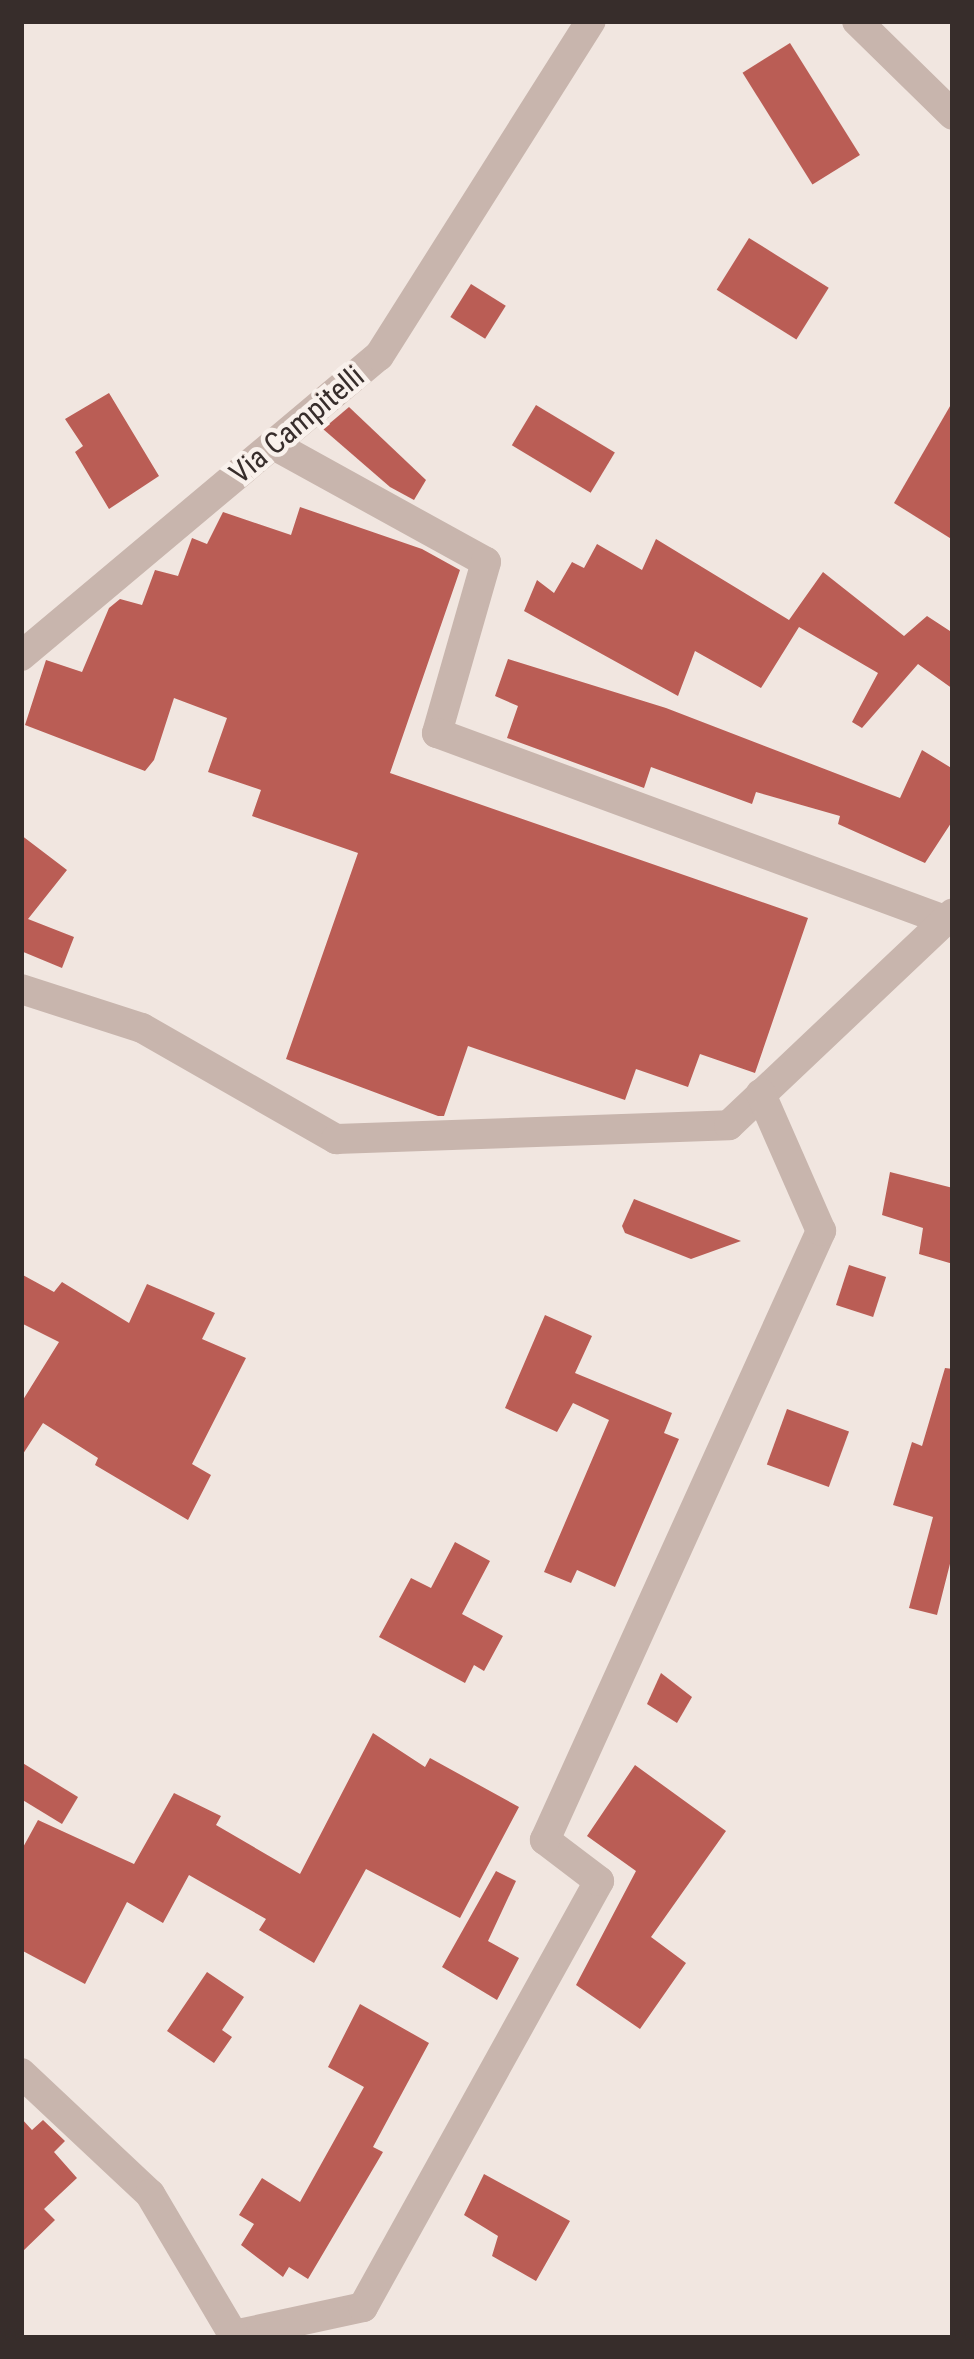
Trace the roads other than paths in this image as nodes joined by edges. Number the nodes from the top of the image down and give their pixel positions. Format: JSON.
{"nodes":[{"id":1,"x":591,"y":21,"type":"edge"},
{"id":2,"x":857,"y":21,"type":"edge"},
{"id":3,"x":953,"y":115,"type":"edge"},
{"id":4,"x":274,"y":445,"type":"junction"},
{"id":5,"x":21,"y":656,"type":"edge"},
{"id":6,"x":950,"y":917,"type":"edge"},
{"id":7,"x":21,"y":988,"type":"edge"},
{"id":8,"x":761,"y":1094,"type":"junction"},
{"id":9,"x":21,"y":2073,"type":"edge"},
{"id":10,"x":234,"y":2337,"type":"edge"}],
"edges":[{"from":1,"to":4,"type":"street","name":"Via Campitelli"},
{"from":2,"to":3,"type":"street"},
{"from":4,"to":5,"type":"street","name":"Via Campitelli"},
{"from":4,"to":6,"type":"street"},
{"from":6,"to":8,"type":"street"},
{"from":7,"to":8,"type":"street"},
{"from":8,"to":10,"type":"street"},
{"from":9,"to":10,"type":"street"}]}
